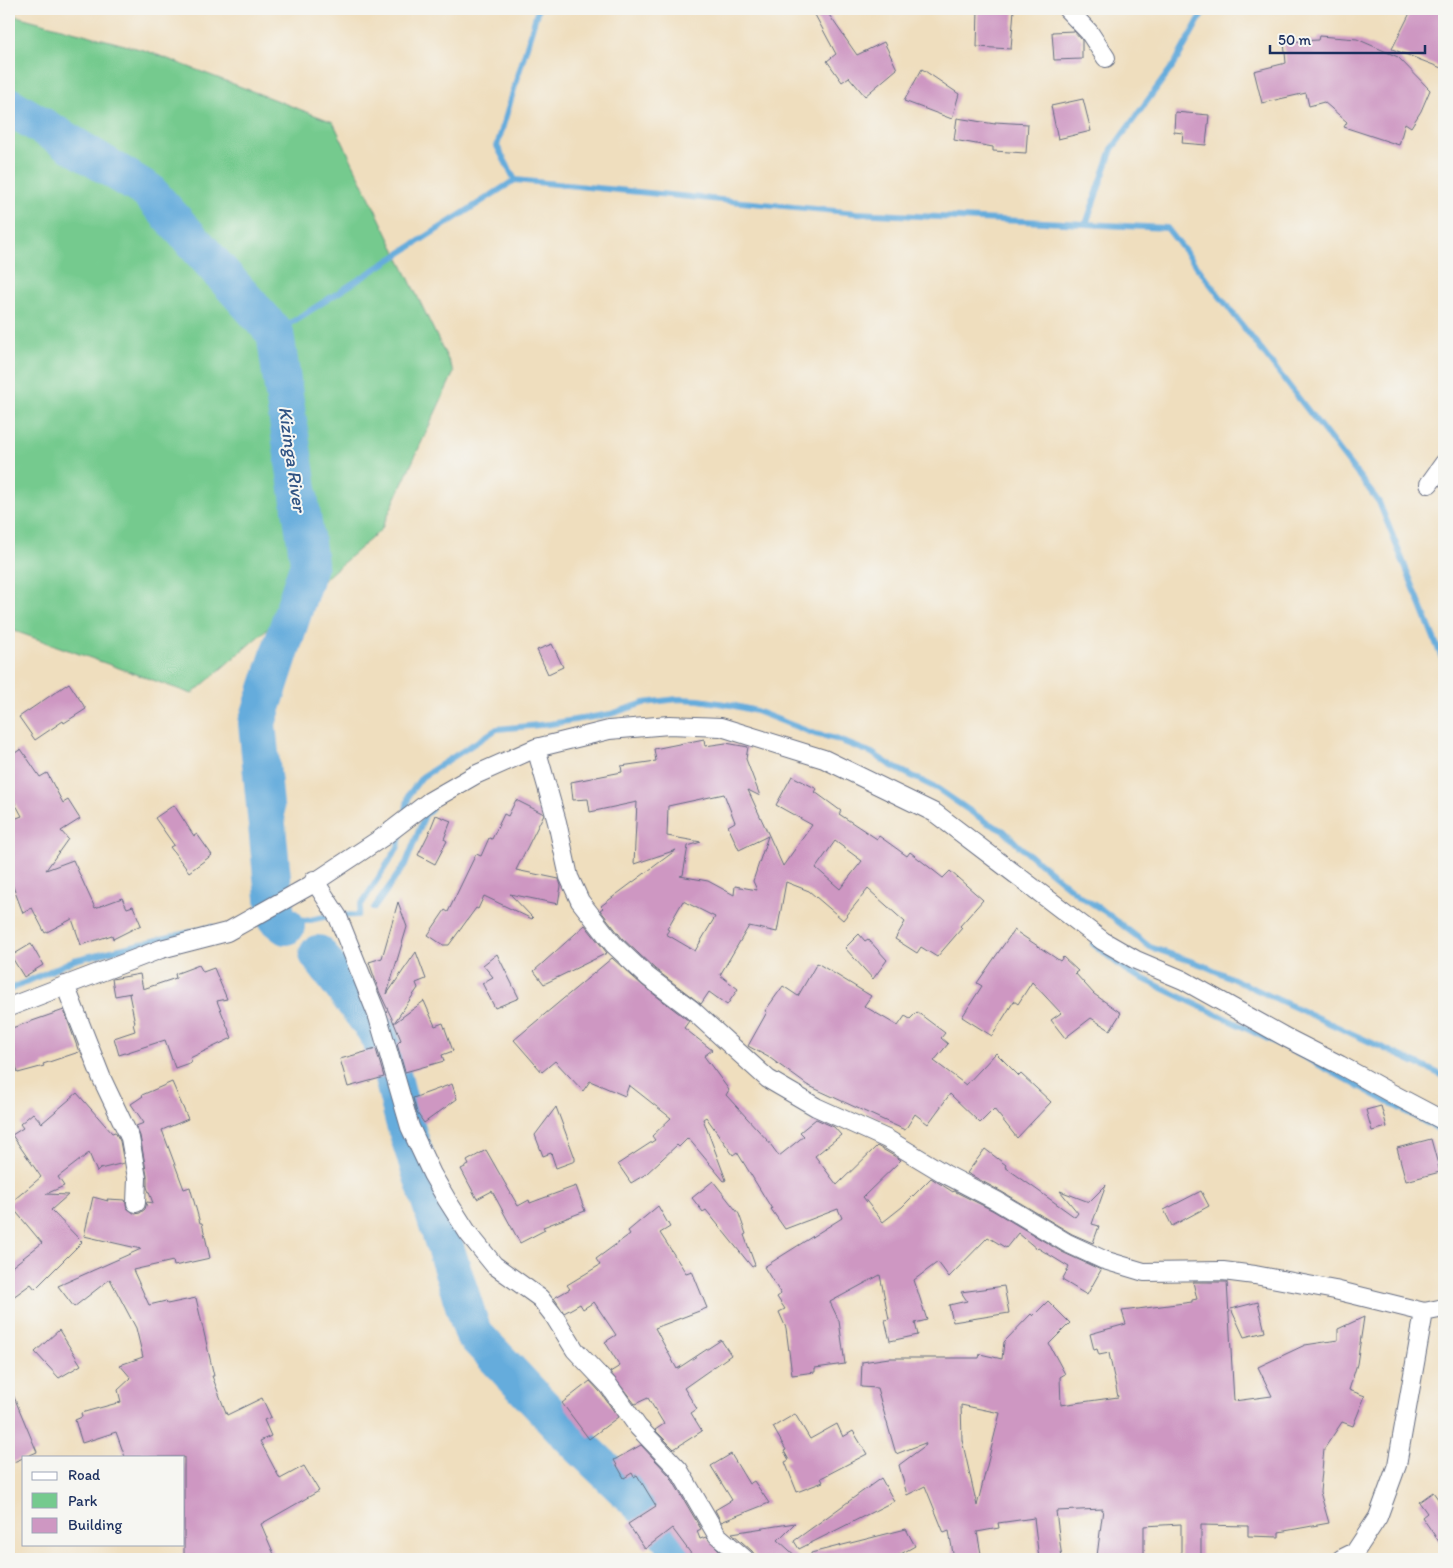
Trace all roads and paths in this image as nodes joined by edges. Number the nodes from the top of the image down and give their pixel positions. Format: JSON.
{"nodes":[{"id":1,"x":1067,"y":9,"type":"edge"},
{"id":2,"x":1106,"y":58,"type":"dead end"},
{"id":3,"x":1444,"y":463,"type":"edge"},
{"id":4,"x":1429,"y":484,"type":"dead end"},
{"id":5,"x":536,"y":748,"type":"junction"},
{"id":6,"x":312,"y":883,"type":"junction"},
{"id":7,"x":65,"y":985,"type":"junction"},
{"id":8,"x":9,"y":1007,"type":"edge"},
{"id":9,"x":1444,"y":1121,"type":"edge"},
{"id":10,"x":136,"y":1203,"type":"dead end"},
{"id":11,"x":1444,"y":1308,"type":"edge"},
{"id":12,"x":1424,"y":1312,"type":"junction"},
{"id":13,"x":745,"y":1559,"type":"edge"},
{"id":14,"x":1341,"y":1559,"type":"edge"}],
"edges":[{"from":1,"to":2,"type":"street"},
{"from":3,"to":4,"type":"street"},
{"from":5,"to":6,"type":"street"},
{"from":5,"to":9,"type":"street"},
{"from":5,"to":12,"type":"street"},
{"from":6,"to":7,"type":"street"},
{"from":6,"to":13,"type":"street"},
{"from":7,"to":8,"type":"street"},
{"from":7,"to":10,"type":"street"},
{"from":11,"to":12,"type":"street"},
{"from":12,"to":14,"type":"street"}]}
